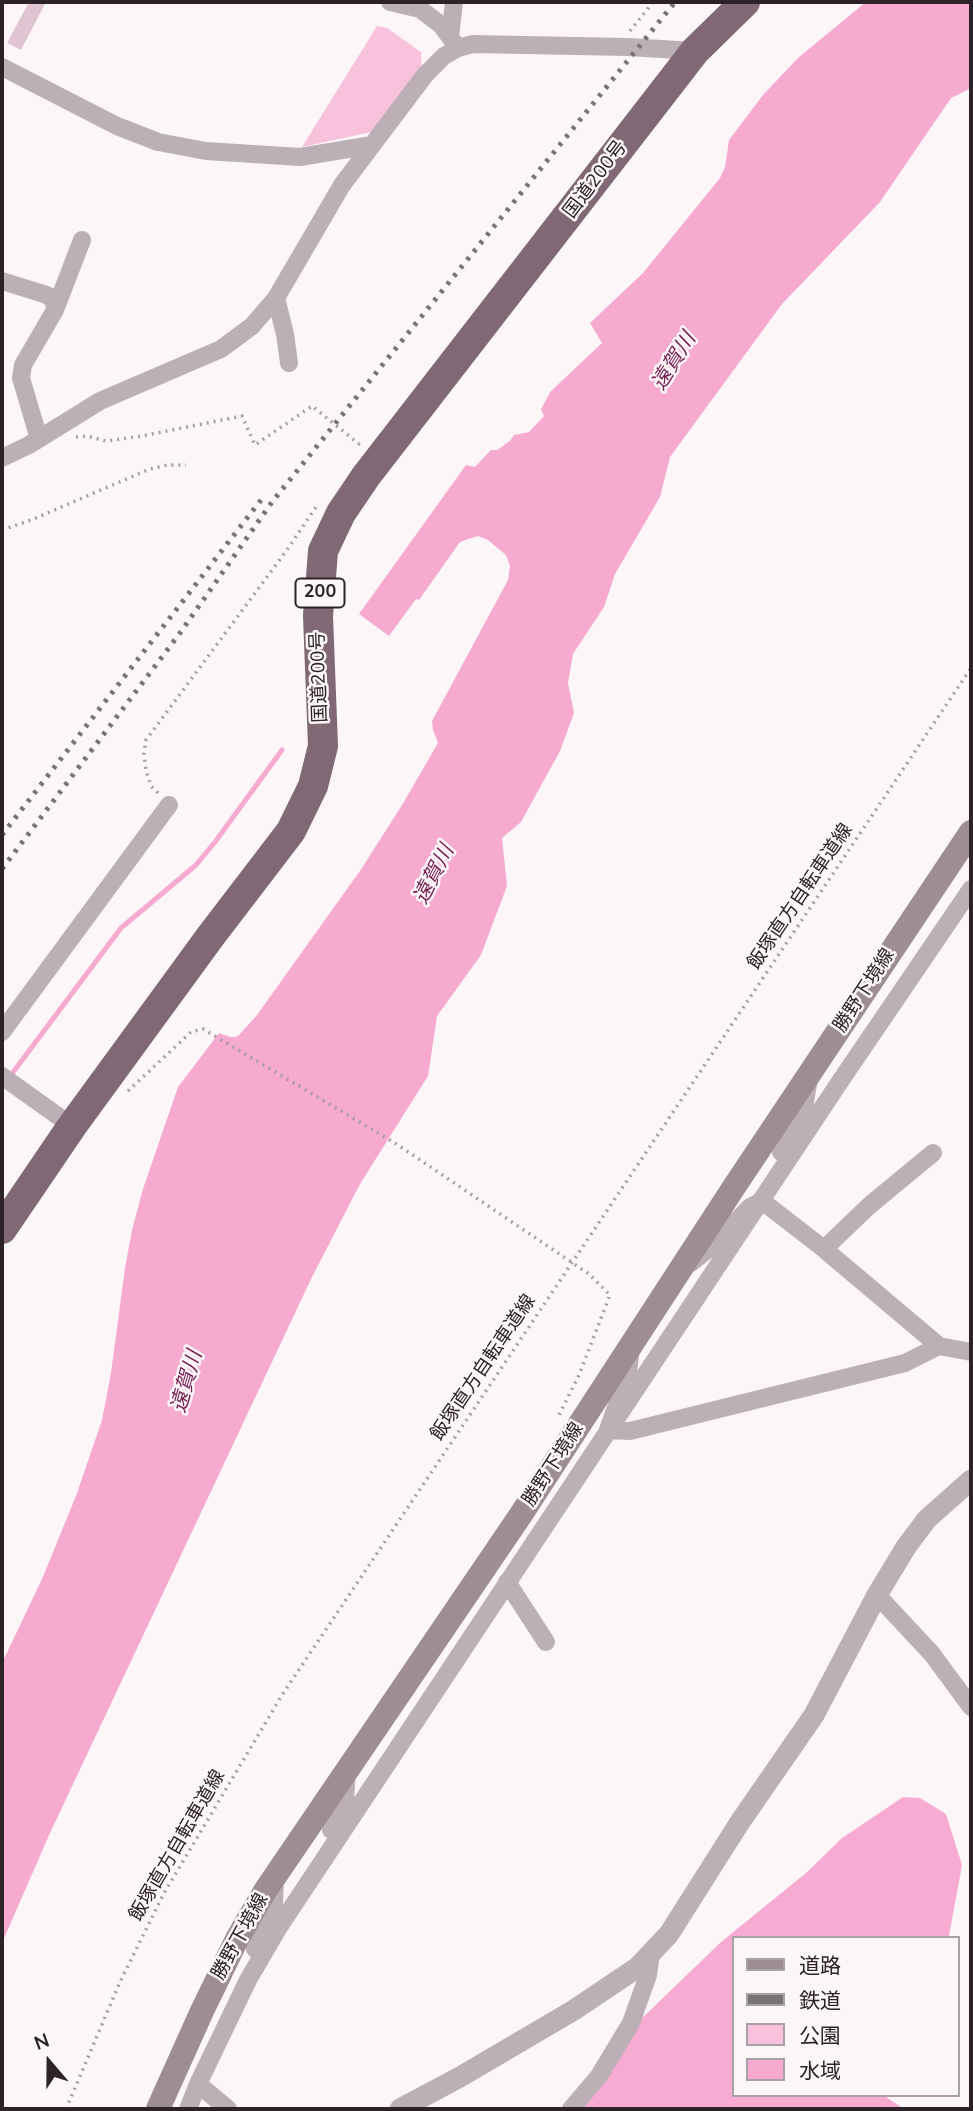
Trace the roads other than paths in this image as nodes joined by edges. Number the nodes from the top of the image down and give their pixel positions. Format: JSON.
{"nodes":[{"id":1,"x":390,"y":2,"type":"edge"},
{"id":2,"x":454,"y":2,"type":"edge"},
{"id":3,"x":745,"y":2,"type":"edge"},
{"id":4,"x":454,"y":42,"type":"junction"},
{"id":5,"x":695,"y":51,"type":"junction"},
{"id":6,"x":2,"y":67,"type":"edge"},
{"id":7,"x":372,"y":145,"type":"junction"},
{"id":8,"x":82,"y":240,"type":"dead end"},
{"id":9,"x":2,"y":281,"type":"edge"},
{"id":10,"x":276,"y":298,"type":"junction"},
{"id":11,"x":55,"y":310,"type":"junction"},
{"id":12,"x":289,"y":363,"type":"dead end"},
{"id":13,"x":39,"y":439,"type":"junction"},
{"id":14,"x":2,"y":458,"type":"edge"},
{"id":15,"x":169,"y":805,"type":"road end"},
{"id":16,"x":971,"y":832,"type":"edge"},
{"id":17,"x":971,"y":889,"type":"edge"},
{"id":18,"x":2,"y":1032,"type":"edge"},
{"id":19,"x":810,"y":1074,"type":"junction"},
{"id":20,"x":2,"y":1076,"type":"edge"},
{"id":21,"x":72,"y":1126,"type":"junction"},
{"id":22,"x":933,"y":1153,"type":"dead end"},
{"id":23,"x":767,"y":1193,"type":"junction"},
{"id":24,"x":2,"y":1229,"type":"edge"},
{"id":25,"x":824,"y":1250,"type":"junction"},
{"id":26,"x":680,"y":1271,"type":"junction"},
{"id":27,"x":631,"y":1345,"type":"junction"},
{"id":28,"x":939,"y":1346,"type":"junction"},
{"id":29,"x":971,"y":1352,"type":"edge"},
{"id":30,"x":608,"y":1430,"type":"junction"},
{"id":31,"x":971,"y":1480,"type":"edge"},
{"id":32,"x":520,"y":1516,"type":"junction"},
{"id":33,"x":507,"y":1583,"type":"junction"},
{"id":34,"x":877,"y":1595,"type":"junction"},
{"id":35,"x":483,"y":1620,"type":"junction"},
{"id":36,"x":546,"y":1642,"type":"dead end"},
{"id":37,"x":971,"y":1707,"type":"edge"},
{"id":38,"x":347,"y":1770,"type":"junction"},
{"id":39,"x":315,"y":1869,"type":"junction"},
{"id":40,"x":275,"y":1876,"type":"junction"},
{"id":41,"x":651,"y":1954,"type":"junction"},
{"id":42,"x":243,"y":1991,"type":"junction"},
{"id":43,"x":198,"y":2084,"type":"junction"},
{"id":44,"x":158,"y":2109,"type":"edge"},
{"id":45,"x":188,"y":2109,"type":"edge"},
{"id":46,"x":228,"y":2109,"type":"edge"},
{"id":47,"x":400,"y":2109,"type":"edge"},
{"id":48,"x":571,"y":2109,"type":"edge"}],
"edges":[{"from":1,"to":4,"type":"street"},
{"from":2,"to":4,"type":"street"},
{"from":3,"to":5,"type":"highway","name":"国道200号","number":"200"},
{"from":4,"to":5,"type":"street"},
{"from":4,"to":7,"type":"street"},
{"from":5,"to":21,"type":"highway","name":"国道200号","number":"200"},
{"from":6,"to":7,"type":"street"},
{"from":7,"to":10,"type":"street"},
{"from":8,"to":11,"type":"street"},
{"from":9,"to":11,"type":"street"},
{"from":10,"to":12,"type":"street"},
{"from":10,"to":13,"type":"street"},
{"from":11,"to":13,"type":"street"},
{"from":13,"to":14,"type":"street"},
{"from":15,"to":18,"type":"street"},
{"from":16,"to":19,"type":"main road","name":"勝野下境線"},
{"from":17,"to":23,"type":"street"},
{"from":19,"to":23,"type":"street"},
{"from":19,"to":26,"type":"main road","name":"勝野下境線"},
{"from":20,"to":21,"type":"street"},
{"from":21,"to":24,"type":"highway","name":"国道200号","number":"200"},
{"from":22,"to":25,"type":"street"},
{"from":23,"to":25,"type":"street"},
{"from":23,"to":26,"type":"street"},
{"from":23,"to":30,"type":"street"},
{"from":25,"to":28,"type":"street"},
{"from":26,"to":27,"type":"main road","name":"勝野下境線"},
{"from":27,"to":30,"type":"street"},
{"from":27,"to":32,"type":"main road","name":"勝野下境線"},
{"from":28,"to":29,"type":"street"},
{"from":28,"to":30,"type":"street"},
{"from":30,"to":33,"type":"street"},
{"from":31,"to":34,"type":"street"},
{"from":32,"to":35,"type":"street"},
{"from":32,"to":38,"type":"main road","name":"勝野下境線"},
{"from":33,"to":35,"type":"street"},
{"from":33,"to":36,"type":"street"},
{"from":34,"to":37,"type":"street"},
{"from":34,"to":41,"type":"street"},
{"from":35,"to":39,"type":"street"},
{"from":38,"to":39,"type":"street"},
{"from":38,"to":40,"type":"main road","name":"勝野下境線"},
{"from":39,"to":42,"type":"street"},
{"from":40,"to":42,"type":"street"},
{"from":40,"to":44,"type":"main road","name":"勝野下境線"},
{"from":41,"to":47,"type":"street"},
{"from":41,"to":48,"type":"street"},
{"from":42,"to":43,"type":"street"},
{"from":43,"to":45,"type":"street"},
{"from":43,"to":46,"type":"street"}]}
